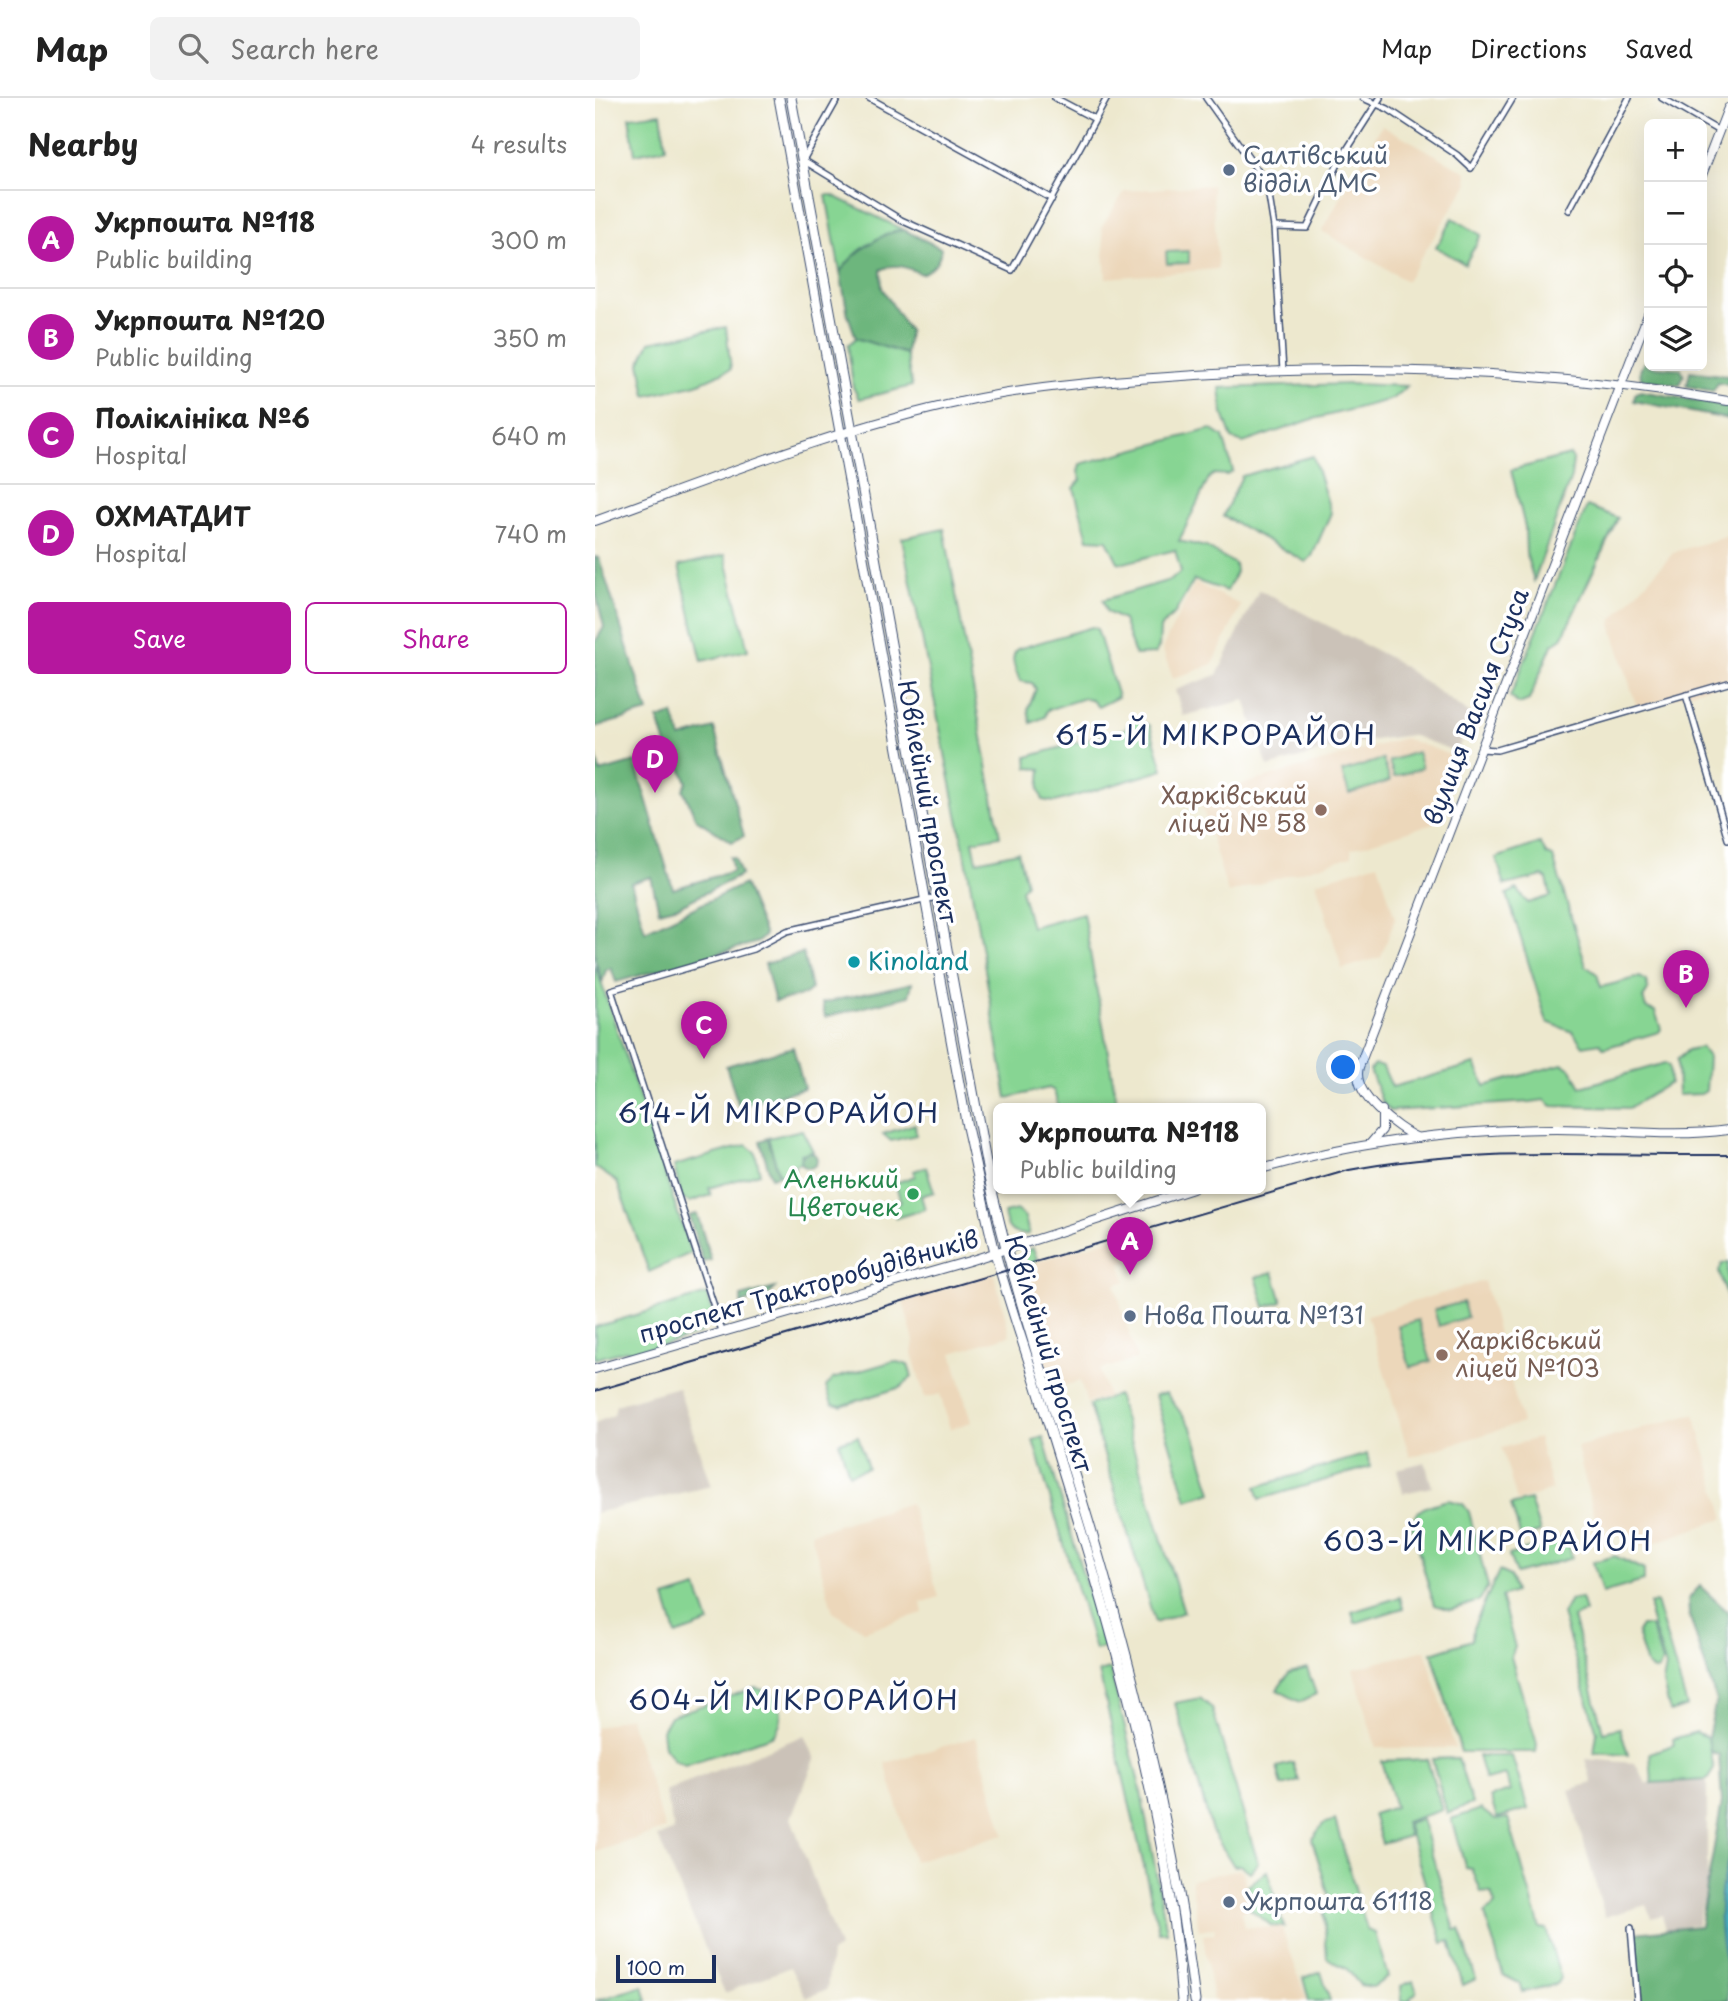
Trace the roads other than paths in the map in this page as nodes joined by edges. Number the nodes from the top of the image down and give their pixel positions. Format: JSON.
{"nodes":[{"id":1,"x":779,"y":98,"type":"edge"},
{"id":2,"x":791,"y":98,"type":"edge"},
{"id":3,"x":838,"y":98,"type":"edge"},
{"id":4,"x":869,"y":98,"type":"edge"},
{"id":5,"x":1055,"y":98,"type":"edge"},
{"id":6,"x":1107,"y":98,"type":"edge"},
{"id":7,"x":1206,"y":98,"type":"edge"},
{"id":8,"x":1363,"y":98,"type":"edge"},
{"id":9,"x":1380,"y":98,"type":"edge"},
{"id":10,"x":1513,"y":98,"type":"edge"},
{"id":11,"x":1629,"y":98,"type":"edge"},
{"id":12,"x":1662,"y":98,"type":"edge"},
{"id":13,"x":1376,"y":105,"type":"junction"},
{"id":14,"x":1728,"y":108,"type":"edge"},
{"id":15,"x":1095,"y":119,"type":"junction"},
{"id":16,"x":1719,"y":131,"type":"junction"},
{"id":17,"x":803,"y":160,"type":"junction"},
{"id":18,"x":1707,"y":162,"type":"edge"},
{"id":19,"x":1052,"y":199,"type":"junction"},
{"id":20,"x":1569,"y":210,"type":"dead end"},
{"id":21,"x":1273,"y":227,"type":"junction"},
{"id":22,"x":1644,"y":324,"type":"edge"},
{"id":23,"x":1283,"y":371,"type":"junction"},
{"id":24,"x":1620,"y":384,"type":"junction"},
{"id":25,"x":1728,"y":401,"type":"edge"},
{"id":26,"x":854,"y":430,"type":"junction"},
{"id":27,"x":841,"y":435,"type":"junction"},
{"id":28,"x":595,"y":521,"type":"edge"},
{"id":29,"x":1728,"y":683,"type":"edge"},
{"id":30,"x":1686,"y":695,"type":"junction"},
{"id":31,"x":1481,"y":749,"type":"junction"},
{"id":32,"x":1728,"y":839,"type":"edge"},
{"id":33,"x":937,"y":897,"type":"junction"},
{"id":34,"x":926,"y":900,"type":"junction"},
{"id":35,"x":949,"y":967,"type":"junction"},
{"id":36,"x":938,"y":970,"type":"junction"},
{"id":37,"x":1382,"y":1110,"type":"junction"},
{"id":38,"x":1728,"y":1130,"type":"edge"},
{"id":39,"x":1418,"y":1138,"type":"junction"},
{"id":40,"x":1369,"y":1144,"type":"junction"},
{"id":41,"x":1266,"y":1168,"type":"edge"},
{"id":42,"x":1177,"y":1194,"type":"edge"},
{"id":43,"x":1000,"y":1251,"type":"junction"},
{"id":44,"x":722,"y":1331,"type":"junction"},
{"id":45,"x":595,"y":1369,"type":"edge"},
{"id":46,"x":1135,"y":1706,"type":"junction"},
{"id":47,"x":1631,"y":1927,"type":"dead end"},
{"id":48,"x":1188,"y":1941,"type":"junction"},
{"id":49,"x":1176,"y":1943,"type":"junction"},
{"id":50,"x":1182,"y":2001,"type":"edge"},
{"id":51,"x":1195,"y":2001,"type":"edge"},
{"id":52,"x":1637,"y":2001,"type":"edge"}],
"edges":[{"from":1,"to":27,"type":"main road","name":"Ювілейний проспект"},
{"from":2,"to":17,"type":"main road","name":"Ювілейний проспект"},
{"from":3,"to":17,"type":"street"},
{"from":4,"to":19,"type":"street"},
{"from":5,"to":15,"type":"street"},
{"from":6,"to":15,"type":"street"},
{"from":7,"to":21,"type":"street"},
{"from":8,"to":13,"type":"street"},
{"from":9,"to":13,"type":"street"},
{"from":10,"to":13,"type":"street"},
{"from":11,"to":20,"type":"street"},
{"from":12,"to":16,"type":"street"},
{"from":13,"to":21,"type":"street"},
{"from":14,"to":16,"type":"main road"},
{"from":15,"to":19,"type":"street"},
{"from":16,"to":18,"type":"main road"},
{"from":17,"to":19,"type":"street"},
{"from":17,"to":26,"type":"main road","name":"Ювілейний проспект"},
{"from":21,"to":23,"type":"street"},
{"from":22,"to":24,"type":"main road","name":"вулиця Василя Стуса"},
{"from":23,"to":24,"type":"main road"},
{"from":23,"to":26,"type":"main road"},
{"from":24,"to":25,"type":"main road"},
{"from":24,"to":31,"type":"main road","name":"вулиця Василя Стуса"},
{"from":26,"to":27,"type":"main road"},
{"from":26,"to":33,"type":"main road","name":"Ювілейний проспект"},
{"from":27,"to":28,"type":"main road"},
{"from":27,"to":34,"type":"main road","name":"Ювілейний проспект"},
{"from":29,"to":30,"type":"street"},
{"from":30,"to":31,"type":"street"},
{"from":30,"to":32,"type":"street"},
{"from":31,"to":37,"type":"main road","name":"вулиця Василя Стуса"},
{"from":33,"to":34,"type":"street"},
{"from":33,"to":35,"type":"main road","name":"Ювілейний проспект"},
{"from":34,"to":36,"type":"main road","name":"Ювілейний проспект"},
{"from":34,"to":44,"type":"street"},
{"from":35,"to":36,"type":"main road"},
{"from":35,"to":43,"type":"main road","name":"Ювілейний проспект"},
{"from":36,"to":43,"type":"main road","name":"Ювілейний проспект"},
{"from":37,"to":39,"type":"main road","name":"вулиця Василя Стуса"},
{"from":37,"to":40,"type":"main road"},
{"from":38,"to":39,"type":"main road"},
{"from":39,"to":40,"type":"main road"},
{"from":40,"to":41,"type":"main road"},
{"from":42,"to":43,"type":"main road","name":"проспект Тракторобудівників"},
{"from":43,"to":44,"type":"main road","name":"проспект Тракторобудівників"},
{"from":43,"to":46,"type":"main road","name":"Ювілейний проспект"},
{"from":44,"to":45,"type":"main road","name":"проспект Тракторобудівників"},
{"from":46,"to":48,"type":"main road","name":"Ювілейний проспект"},
{"from":46,"to":49,"type":"main road","name":"Ювілейний проспект"},
{"from":47,"to":52,"type":"street"},
{"from":48,"to":49,"type":"main road"},
{"from":48,"to":51,"type":"main road","name":"Ювілейний проспект"},
{"from":49,"to":50,"type":"main road","name":"Ювілейний проспект"}]}
